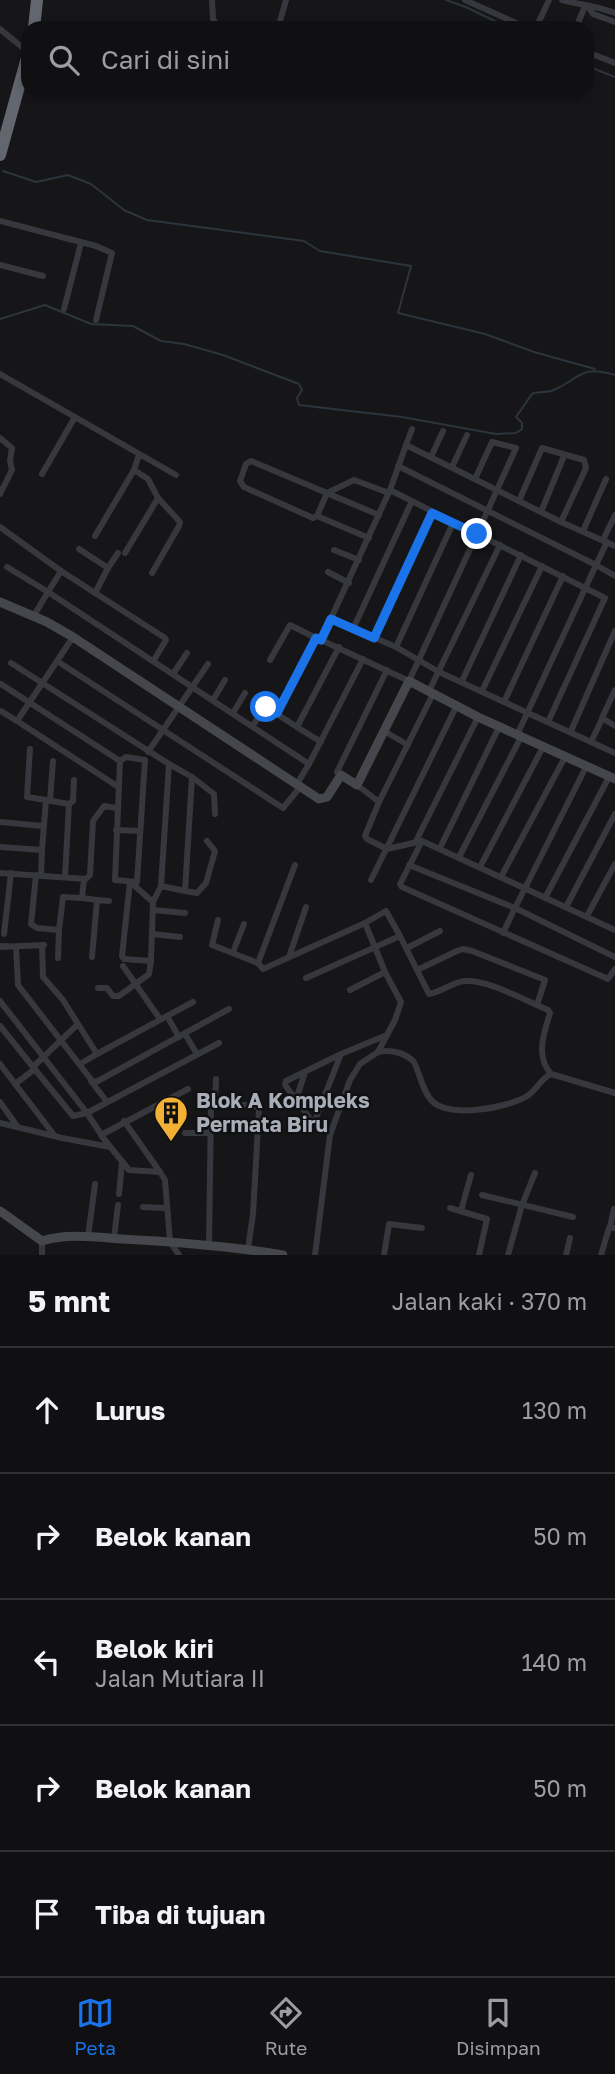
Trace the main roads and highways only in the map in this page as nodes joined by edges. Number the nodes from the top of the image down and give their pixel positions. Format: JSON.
{"nodes":[{"id":1,"x":37,"y":0,"type":"edge"},
{"id":2,"x":35,"y":21,"type":"edge"},
{"id":3,"x":21,"y":78,"type":"edge"},
{"id":4,"x":0,"y":155,"type":"edge"}],
"edges":[{"from":1,"to":2,"type":"highway"},
{"from":3,"to":4,"type":"highway"}]}
